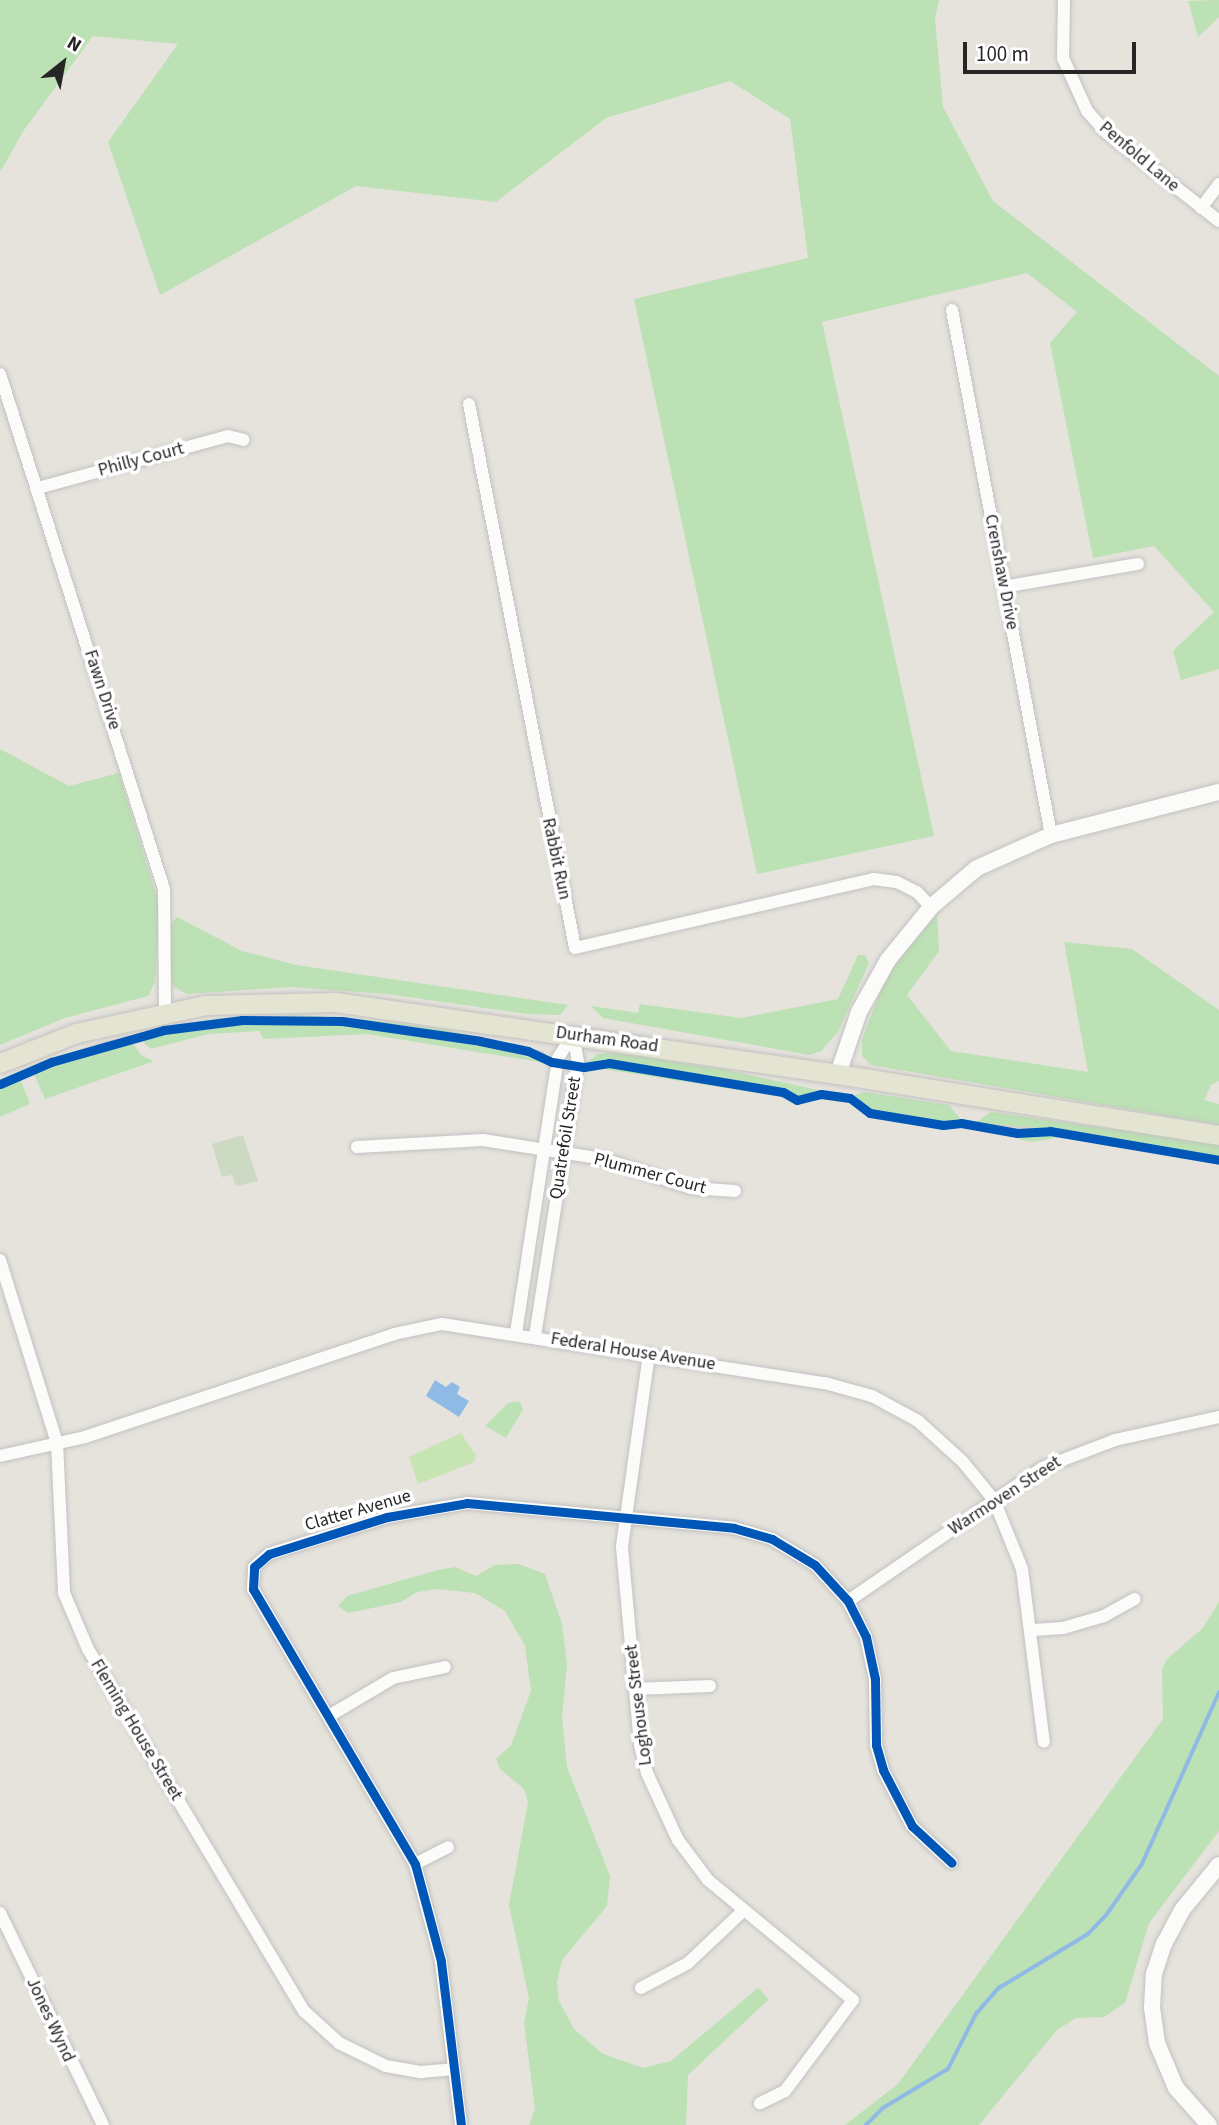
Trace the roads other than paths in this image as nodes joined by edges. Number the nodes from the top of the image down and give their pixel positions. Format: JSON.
{"nodes":[{"id":1,"x":1064,"y":0,"type":"edge"},
{"id":2,"x":1219,"y":184,"type":"edge"},
{"id":3,"x":1201,"y":208,"type":"junction"},
{"id":4,"x":1219,"y":221,"type":"edge"},
{"id":5,"x":952,"y":310,"type":"dead end"},
{"id":6,"x":0,"y":374,"type":"edge"},
{"id":7,"x":469,"y":404,"type":"dead end"},
{"id":8,"x":244,"y":440,"type":"dead end"},
{"id":9,"x":38,"y":488,"type":"junction"},
{"id":10,"x":1138,"y":564,"type":"dead end"},
{"id":11,"x":1003,"y":587,"type":"junction"},
{"id":12,"x":1219,"y":792,"type":"edge"},
{"id":13,"x":1051,"y":835,"type":"junction"},
{"id":14,"x":931,"y":907,"type":"junction"},
{"id":15,"x":165,"y":1012,"type":"junction"},
{"id":16,"x":573,"y":1035,"type":"junction"},
{"id":17,"x":0,"y":1063,"type":"edge"},
{"id":18,"x":838,"y":1074,"type":"junction"},
{"id":19,"x":1219,"y":1135,"type":"edge"},
{"id":20,"x":357,"y":1147,"type":"dead end"},
{"id":21,"x":545,"y":1149,"type":"junction"},
{"id":22,"x":564,"y":1152,"type":"junction"},
{"id":23,"x":735,"y":1191,"type":"dead end"},
{"id":24,"x":0,"y":1260,"type":"edge"},
{"id":25,"x":516,"y":1333,"type":"junction"},
{"id":26,"x":535,"y":1336,"type":"junction"},
{"id":27,"x":649,"y":1354,"type":"junction"},
{"id":28,"x":1219,"y":1417,"type":"edge"},
{"id":29,"x":57,"y":1443,"type":"junction"},
{"id":30,"x":0,"y":1456,"type":"edge"},
{"id":31,"x":994,"y":1500,"type":"junction"},
{"id":32,"x":624,"y":1518,"type":"junction"},
{"id":33,"x":1135,"y":1600,"type":"dead end"},
{"id":34,"x":848,"y":1601,"type":"junction"},
{"id":35,"x":1033,"y":1630,"type":"junction"},
{"id":36,"x":445,"y":1667,"type":"dead end"},
{"id":37,"x":710,"y":1686,"type":"dead end"},
{"id":38,"x":635,"y":1689,"type":"junction"},
{"id":39,"x":329,"y":1716,"type":"junction"},
{"id":40,"x":1044,"y":1742,"type":"dead end"},
{"id":41,"x":448,"y":1847,"type":"dead end"},
{"id":42,"x":952,"y":1863,"type":"dead end"},
{"id":43,"x":415,"y":1864,"type":"junction"},
{"id":44,"x":1219,"y":1865,"type":"edge"},
{"id":45,"x":742,"y":1912,"type":"junction"},
{"id":46,"x":0,"y":1913,"type":"edge"},
{"id":47,"x":641,"y":1988,"type":"dead end"},
{"id":48,"x":454,"y":2069,"type":"junction"},
{"id":49,"x":760,"y":2104,"type":"dead end"},
{"id":50,"x":103,"y":2125,"type":"edge"},
{"id":51,"x":461,"y":2125,"type":"edge"},
{"id":52,"x":1209,"y":2125,"type":"edge"}],
"edges":[{"from":1,"to":3,"type":"street","name":"Penfold Lane"},
{"from":2,"to":3,"type":"street"},
{"from":3,"to":4,"type":"street","name":"Penfold Lane"},
{"from":5,"to":11,"type":"street","name":"Crenshaw Drive"},
{"from":6,"to":9,"type":"street","name":"Fawn Drive"},
{"from":7,"to":14,"type":"street","name":"Rabbit Run"},
{"from":8,"to":9,"type":"street","name":"Philly Court"},
{"from":9,"to":15,"type":"street","name":"Fawn Drive"},
{"from":10,"to":11,"type":"street"},
{"from":11,"to":13,"type":"street","name":"Crenshaw Drive"},
{"from":12,"to":13,"type":"street"},
{"from":13,"to":14,"type":"street"},
{"from":14,"to":18,"type":"street"},
{"from":15,"to":16,"type":"main road","name":"Durham Road"},
{"from":15,"to":17,"type":"main road","name":"Durham Road"},
{"from":16,"to":18,"type":"main road","name":"Durham Road"},
{"from":16,"to":21,"type":"street","name":"Quatrefoil Street"},
{"from":16,"to":22,"type":"street","name":"Quatrefoil Street"},
{"from":18,"to":19,"type":"main road","name":"Durham Road"},
{"from":20,"to":21,"type":"street","name":"Plummer Court"},
{"from":21,"to":22,"type":"street","name":"Plummer Court"},
{"from":21,"to":25,"type":"street","name":"Quatrefoil Street"},
{"from":22,"to":23,"type":"street","name":"Plummer Court"},
{"from":22,"to":26,"type":"street","name":"Quatrefoil Street"},
{"from":24,"to":29,"type":"street","name":"Fleming House Street"},
{"from":25,"to":26,"type":"street","name":"Federal House Avenue"},
{"from":25,"to":29,"type":"street","name":"Federal House Avenue"},
{"from":26,"to":27,"type":"street","name":"Federal House Avenue"},
{"from":27,"to":31,"type":"street","name":"Federal House Avenue"},
{"from":27,"to":32,"type":"street","name":"Loghouse Street"},
{"from":28,"to":31,"type":"street","name":"Warmoven Street"},
{"from":29,"to":30,"type":"street","name":"Federal House Avenue"},
{"from":29,"to":48,"type":"street","name":"Fleming House Street"},
{"from":31,"to":34,"type":"street","name":"Warmoven Street"},
{"from":31,"to":35,"type":"street","name":"Federal House Avenue"},
{"from":32,"to":34,"type":"street","name":"Clatter Avenue"},
{"from":32,"to":38,"type":"street","name":"Loghouse Street"},
{"from":32,"to":39,"type":"street","name":"Clatter Avenue"},
{"from":33,"to":35,"type":"street"},
{"from":34,"to":42,"type":"street","name":"Clatter Avenue"},
{"from":35,"to":40,"type":"street","name":"Federal House Avenue"},
{"from":36,"to":39,"type":"street"},
{"from":37,"to":38,"type":"street"},
{"from":38,"to":45,"type":"street","name":"Loghouse Street"},
{"from":39,"to":43,"type":"street","name":"Clatter Avenue"},
{"from":41,"to":43,"type":"street"},
{"from":43,"to":48,"type":"street","name":"Clatter Avenue"},
{"from":44,"to":52,"type":"street"},
{"from":45,"to":47,"type":"street"},
{"from":45,"to":49,"type":"street","name":"Loghouse Street"},
{"from":46,"to":50,"type":"street","name":"Jones Wynd"},
{"from":48,"to":51,"type":"street","name":"Clatter Avenue"}]}
